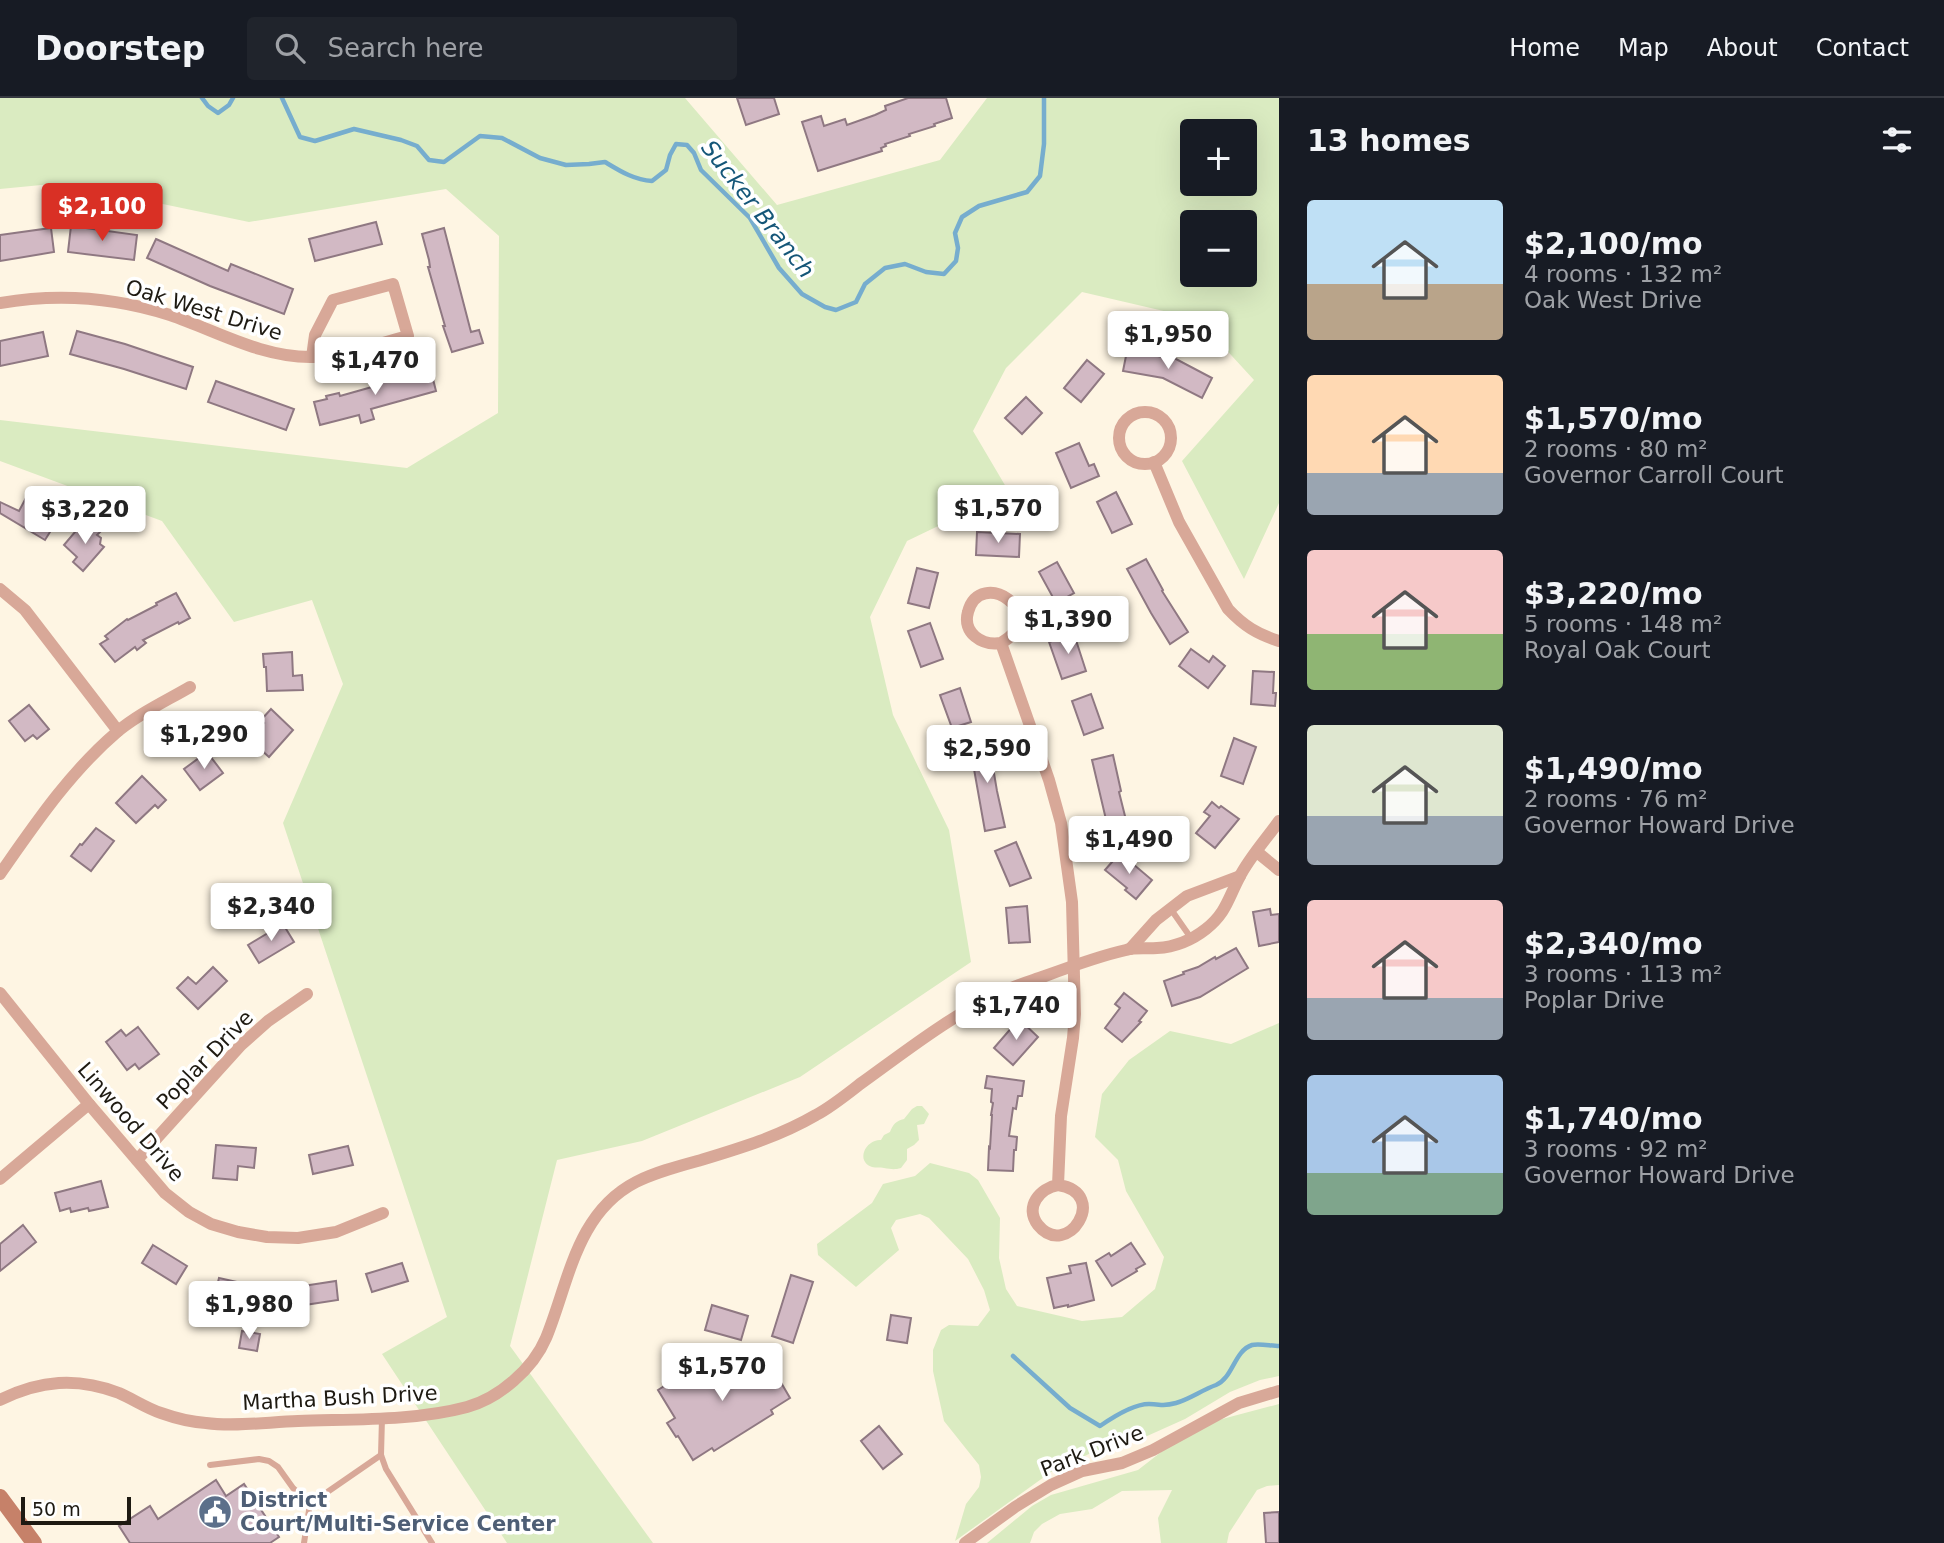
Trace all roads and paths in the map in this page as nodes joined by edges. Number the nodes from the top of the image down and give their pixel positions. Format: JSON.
{"nodes":[{"id":1,"x":0,"y":303,"type":"edge"},
{"id":2,"x":312,"y":357,"type":"junction"},
{"id":3,"x":1154,"y":462,"type":"junction"},
{"id":4,"x":0,"y":589,"type":"edge"},
{"id":5,"x":1279,"y":641,"type":"edge"},
{"id":6,"x":1002,"y":643,"type":"junction"},
{"id":7,"x":190,"y":687,"type":"dead end"},
{"id":8,"x":118,"y":731,"type":"junction"},
{"id":9,"x":1279,"y":821,"type":"edge"},
{"id":10,"x":1257,"y":852,"type":"junction"},
{"id":11,"x":1279,"y":870,"type":"edge"},
{"id":12,"x":0,"y":874,"type":"edge"},
{"id":13,"x":1240,"y":876,"type":"junction"},
{"id":14,"x":1170,"y":908,"type":"junction"},
{"id":15,"x":1191,"y":939,"type":"junction"},
{"id":16,"x":1130,"y":948,"type":"junction"},
{"id":17,"x":1074,"y":965,"type":"junction"},
{"id":18,"x":0,"y":993,"type":"edge"},
{"id":19,"x":307,"y":994,"type":"dead end"},
{"id":20,"x":89,"y":1104,"type":"junction"},
{"id":21,"x":137,"y":1160,"type":"junction"},
{"id":22,"x":0,"y":1179,"type":"edge"},
{"id":23,"x":1058,"y":1185,"type":"junction"},
{"id":24,"x":383,"y":1213,"type":"dead end"},
{"id":25,"x":1279,"y":1391,"type":"edge"},
{"id":26,"x":0,"y":1400,"type":"edge"},
{"id":27,"x":382,"y":1418,"type":"junction"},
{"id":28,"x":382,"y":1455,"type":"junction"},
{"id":29,"x":210,"y":1465,"type":"dead end"},
{"id":30,"x":0,"y":1497,"type":"edge"},
{"id":31,"x":310,"y":1504,"type":"junction"},
{"id":32,"x":34,"y":1543,"type":"edge"},
{"id":33,"x":304,"y":1543,"type":"edge"},
{"id":34,"x":432,"y":1543,"type":"edge"},
{"id":35,"x":965,"y":1543,"type":"edge"}],
"edges":[{"from":1,"to":2,"type":"street","name":"Oak West Drive"},
{"from":2,"to":2,"type":"street","name":"Oak West Drive"},
{"from":3,"to":3,"type":"street"},
{"from":3,"to":5,"type":"street"},
{"from":4,"to":8,"type":"street"},
{"from":6,"to":6,"type":"street"},
{"from":6,"to":17,"type":"street"},
{"from":7,"to":8,"type":"street"},
{"from":8,"to":12,"type":"street"},
{"from":9,"to":10,"type":"street"},
{"from":10,"to":11,"type":"street"},
{"from":10,"to":13,"type":"street"},
{"from":13,"to":14,"type":"street"},
{"from":13,"to":15,"type":"street"},
{"from":14,"to":15,"type":"lane"},
{"from":14,"to":16,"type":"street"},
{"from":15,"to":16,"type":"street"},
{"from":16,"to":17,"type":"street","name":"Martha Bush Drive"},
{"from":17,"to":23,"type":"street"},
{"from":17,"to":27,"type":"street","name":"Martha Bush Drive"},
{"from":18,"to":20,"type":"street","name":"Linwood Drive"},
{"from":19,"to":21,"type":"street","name":"Poplar Drive"},
{"from":20,"to":21,"type":"street","name":"Linwood Drive"},
{"from":20,"to":22,"type":"street"},
{"from":21,"to":24,"type":"street","name":"Linwood Drive"},
{"from":23,"to":23,"type":"street"},
{"from":25,"to":35,"type":"street","name":"Park Drive"},
{"from":26,"to":27,"type":"street","name":"Martha Bush Drive"},
{"from":27,"to":28,"type":"lane"},
{"from":28,"to":31,"type":"lane"},
{"from":28,"to":34,"type":"lane"},
{"from":29,"to":31,"type":"lane"},
{"from":30,"to":32,"type":"main road"},
{"from":31,"to":33,"type":"lane"}]}
